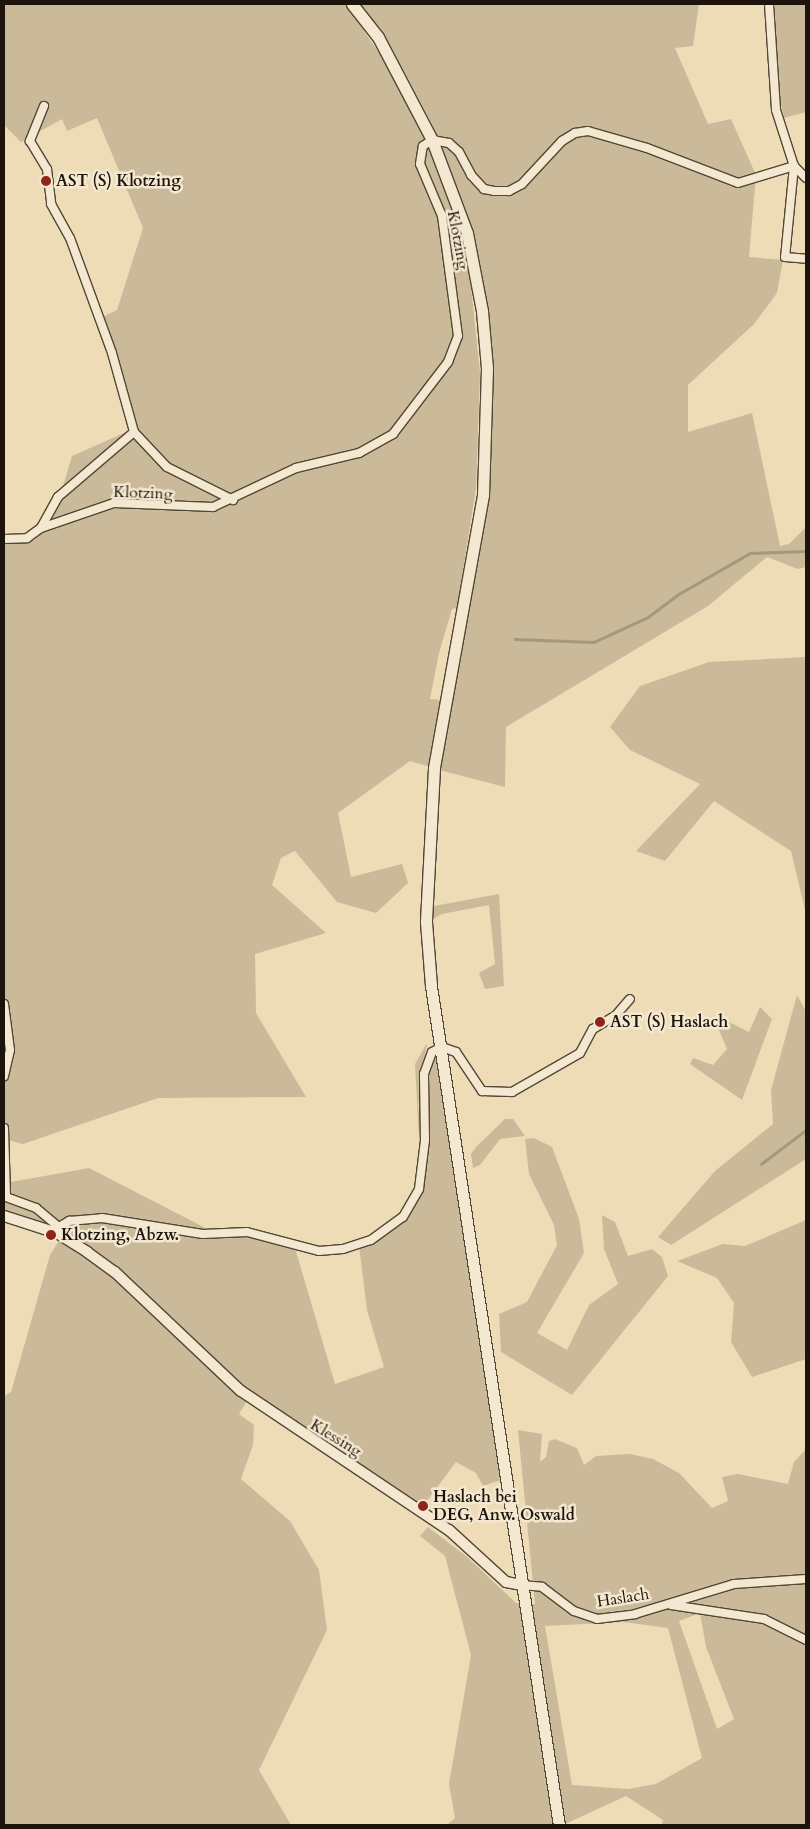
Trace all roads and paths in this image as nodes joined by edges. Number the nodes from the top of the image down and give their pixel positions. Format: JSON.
{"nodes":[{"id":1,"x":352,"y":4,"type":"edge"},
{"id":2,"x":769,"y":4,"type":"edge"},
{"id":3,"x":44,"y":106,"type":"dead end"},
{"id":4,"x":432,"y":140,"type":"junction"},
{"id":5,"x":794,"y":166,"type":"junction"},
{"id":6,"x":806,"y":178,"type":"edge"},
{"id":7,"x":806,"y":259,"type":"edge"},
{"id":8,"x":134,"y":432,"type":"junction"},
{"id":9,"x":233,"y":500,"type":"junction"},
{"id":10,"x":41,"y":528,"type":"junction"},
{"id":11,"x":4,"y":539,"type":"edge"},
{"id":12,"x":630,"y":999,"type":"dead end"},
{"id":13,"x":4,"y":1004,"type":"edge"},
{"id":14,"x":442,"y":1047,"type":"junction"},
{"id":15,"x":4,"y":1076,"type":"edge"},
{"id":16,"x":4,"y":1128,"type":"edge"},
{"id":17,"x":4,"y":1216,"type":"edge"},
{"id":18,"x":58,"y":1230,"type":"junction"},
{"id":19,"x":418,"y":1508,"type":"joint"},
{"id":20,"x":806,"y":1579,"type":"edge"},
{"id":21,"x":521,"y":1585,"type":"junction"},
{"id":22,"x":669,"y":1605,"type":"junction"},
{"id":23,"x":806,"y":1640,"type":"edge"},
{"id":24,"x":559,"y":1825,"type":"edge"}],
"edges":[{"from":1,"to":4,"type":"main road"},
{"from":2,"to":5,"type":"street"},
{"from":3,"to":8,"type":"street"},
{"from":4,"to":5,"type":"street"},
{"from":4,"to":9,"type":"street","name":"Klotzing"},
{"from":4,"to":14,"type":"main road"},
{"from":5,"to":6,"type":"street"},
{"from":5,"to":7,"type":"street"},
{"from":8,"to":9,"type":"street"},
{"from":8,"to":10,"type":"street"},
{"from":9,"to":10,"type":"street","name":"Klotzing"},
{"from":10,"to":11,"type":"street","name":"Klotzing"},
{"from":12,"to":14,"type":"street"},
{"from":13,"to":15,"type":"street"},
{"from":14,"to":18,"type":"street"},
{"from":14,"to":21,"type":"main road"},
{"from":16,"to":18,"type":"street"},
{"from":17,"to":18,"type":"street","name":"Klessing"},
{"from":18,"to":19,"type":"street","name":"Klessing"},
{"from":19,"to":21,"type":"street","name":"Haslach"},
{"from":20,"to":22,"type":"street","name":"Haslach"},
{"from":21,"to":22,"type":"street","name":"Haslach"},
{"from":21,"to":24,"type":"main road"},
{"from":22,"to":23,"type":"street"}]}
